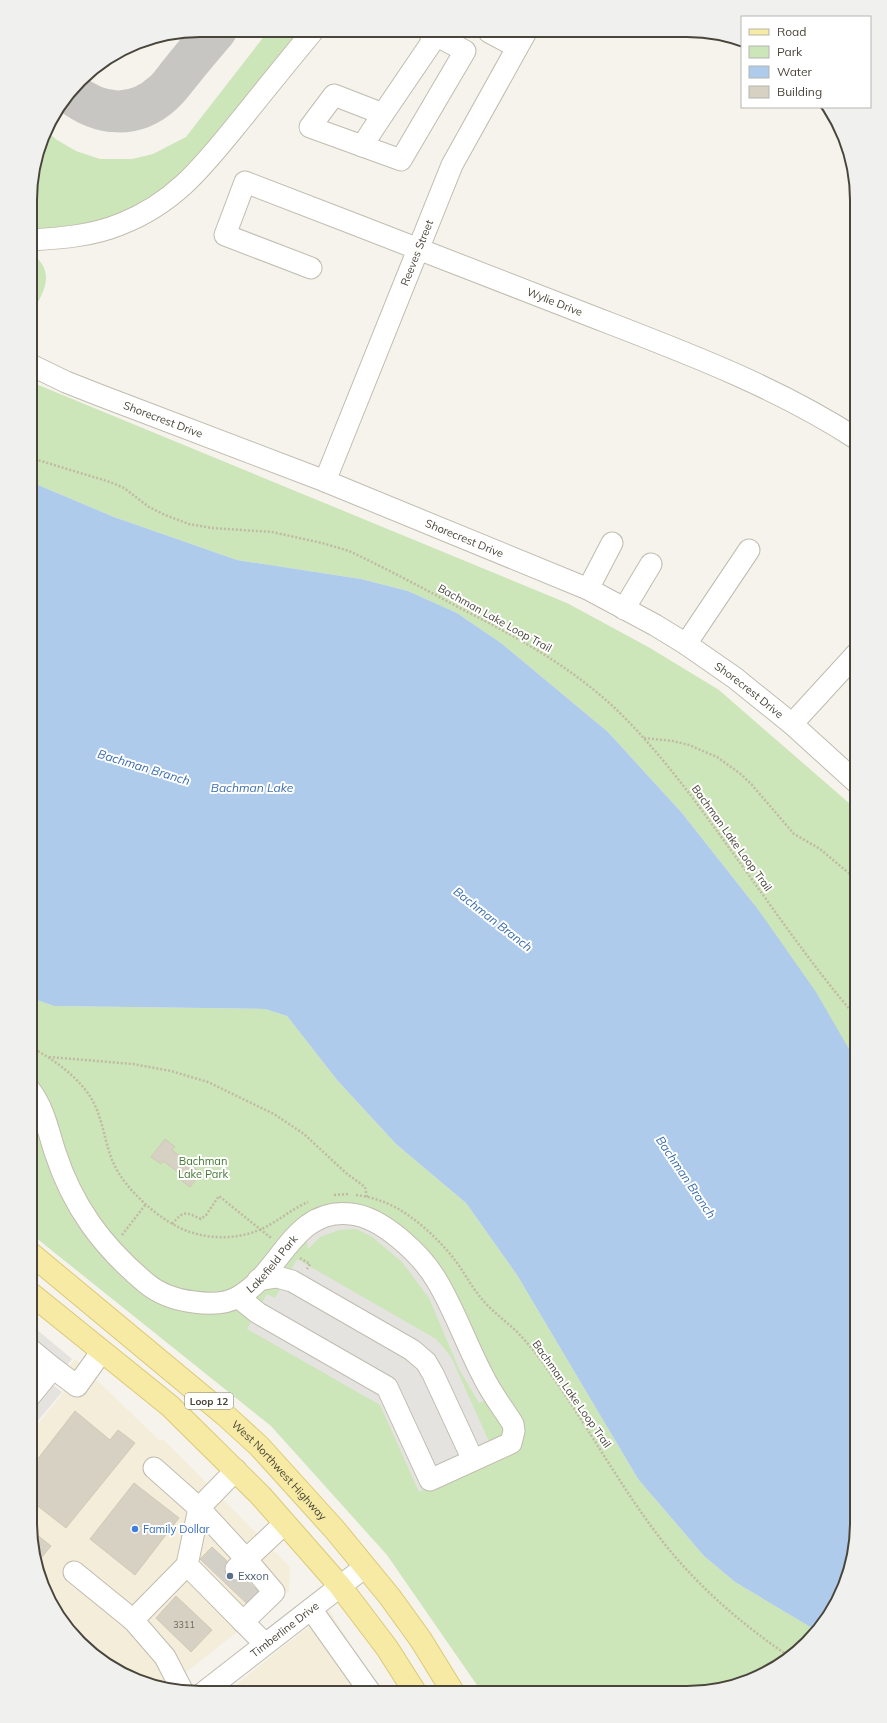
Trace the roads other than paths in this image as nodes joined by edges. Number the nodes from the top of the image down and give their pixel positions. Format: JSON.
{"nodes":[{"id":1,"x":308,"y":37,"type":"edge"},
{"id":2,"x":432,"y":37,"type":"edge"},
{"id":3,"x":442,"y":37,"type":"edge"},
{"id":4,"x":522,"y":39,"type":"edge"},
{"id":5,"x":383,"y":114,"type":"junction"},
{"id":6,"x":362,"y":146,"type":"junction"},
{"id":7,"x":37,"y":240,"type":"edge"},
{"id":8,"x":418,"y":248,"type":"junction"},
{"id":9,"x":311,"y":268,"type":"dead end"},
{"id":10,"x":37,"y":368,"type":"edge"},
{"id":11,"x":850,"y":435,"type":"edge"},
{"id":12,"x":325,"y":481,"type":"junction"},
{"id":13,"x":612,"y":543,"type":"dead end"},
{"id":14,"x":749,"y":550,"type":"dead end"},
{"id":15,"x":651,"y":564,"type":"dead end"},
{"id":16,"x":588,"y":590,"type":"junction"},
{"id":17,"x":624,"y":609,"type":"junction"},
{"id":18,"x":686,"y":644,"type":"junction"},
{"id":19,"x":850,"y":661,"type":"edge"},
{"id":20,"x":792,"y":724,"type":"junction"},
{"id":21,"x":850,"y":777,"type":"edge"},
{"id":22,"x":37,"y":1098,"type":"edge"},
{"id":23,"x":37,"y":1259,"type":"edge"},
{"id":24,"x":258,"y":1280,"type":"junction"},
{"id":25,"x":238,"y":1297,"type":"junction"},
{"id":26,"x":37,"y":1299,"type":"edge"},
{"id":27,"x":102,"y":1350,"type":"junction"},
{"id":28,"x":37,"y":1355,"type":"edge"},
{"id":29,"x":53,"y":1368,"type":"junction"},
{"id":30,"x":37,"y":1387,"type":"edge"},
{"id":31,"x":225,"y":1414,"type":"junction"},
{"id":32,"x":473,"y":1460,"type":"junction"},
{"id":33,"x":154,"y":1468,"type":"dead end"},
{"id":34,"x":236,"y":1470,"type":"junction"},
{"id":35,"x":199,"y":1508,"type":"junction"},
{"id":36,"x":284,"y":1523,"type":"junction"},
{"id":37,"x":365,"y":1567,"type":"junction"},
{"id":38,"x":74,"y":1572,"type":"dead end"},
{"id":39,"x":227,"y":1575,"type":"junction"},
{"id":40,"x":340,"y":1586,"type":"junction"},
{"id":41,"x":311,"y":1609,"type":"junction"},
{"id":42,"x":133,"y":1620,"type":"junction"},
{"id":43,"x":243,"y":1622,"type":"junction"},
{"id":44,"x":266,"y":1644,"type":"junction"},
{"id":45,"x":181,"y":1685,"type":"edge"},
{"id":46,"x":226,"y":1685,"type":"edge"},
{"id":47,"x":359,"y":1686,"type":"edge"},
{"id":48,"x":411,"y":1686,"type":"edge"},
{"id":49,"x":449,"y":1686,"type":"edge"}],
"edges":[{"from":1,"to":7,"type":"street"},
{"from":2,"to":5,"type":"street"},
{"from":3,"to":6,"type":"street"},
{"from":4,"to":8,"type":"street","name":"Reeves Street"},
{"from":5,"to":6,"type":"street"},
{"from":5,"to":6,"type":"street"},
{"from":8,"to":9,"type":"street","name":"Wylie Drive"},
{"from":8,"to":11,"type":"street","name":"Wylie Drive"},
{"from":8,"to":12,"type":"street","name":"Reeves Street"},
{"from":10,"to":12,"type":"street","name":"Shorecrest Drive"},
{"from":12,"to":16,"type":"street","name":"Shorecrest Drive"},
{"from":13,"to":16,"type":"street"},
{"from":14,"to":18,"type":"street"},
{"from":15,"to":17,"type":"street"},
{"from":16,"to":17,"type":"street","name":"Shorecrest Drive"},
{"from":17,"to":18,"type":"street","name":"Shorecrest Drive"},
{"from":18,"to":20,"type":"street","name":"Shorecrest Drive"},
{"from":19,"to":20,"type":"street"},
{"from":20,"to":21,"type":"street","name":"Shorecrest Drive"},
{"from":22,"to":25,"type":"street","name":"Lakefield Park"},
{"from":23,"to":31,"type":"main road","name":"West Northwest Highway","number":"Loop 12"},
{"from":24,"to":25,"type":"street","name":"Lakefield Park"},
{"from":24,"to":32,"type":"street"},
{"from":24,"to":32,"type":"street","name":"Lakefield Park"},
{"from":25,"to":32,"type":"street"},
{"from":26,"to":27,"type":"main road","number":"Loop 12"},
{"from":27,"to":29,"type":"street"},
{"from":27,"to":31,"type":"main road"},
{"from":27,"to":34,"type":"main road","number":"Loop 12"},
{"from":28,"to":29,"type":"street"},
{"from":29,"to":30,"type":"street"},
{"from":31,"to":37,"type":"main road","name":"West Northwest Highway","number":"Loop 12"},
{"from":33,"to":35,"type":"street"},
{"from":34,"to":35,"type":"street"},
{"from":34,"to":36,"type":"main road","number":"Loop 12"},
{"from":35,"to":39,"type":"street"},
{"from":35,"to":39,"type":"street"},
{"from":36,"to":39,"type":"street"},
{"from":36,"to":40,"type":"main road","number":"Loop 12"},
{"from":37,"to":40,"type":"street","name":"Timberline Drive"},
{"from":37,"to":49,"type":"main road","name":"West Northwest Highway","number":"Loop 12"},
{"from":38,"to":42,"type":"street"},
{"from":39,"to":42,"type":"street"},
{"from":39,"to":43,"type":"street"},
{"from":39,"to":43,"type":"street"},
{"from":40,"to":41,"type":"street","name":"Timberline Drive"},
{"from":40,"to":48,"type":"main road","number":"Loop 12"},
{"from":41,"to":44,"type":"street","name":"Timberline Drive"},
{"from":41,"to":47,"type":"street"},
{"from":42,"to":45,"type":"street"},
{"from":43,"to":44,"type":"street"},
{"from":44,"to":46,"type":"street","name":"Timberline Drive"}]}
